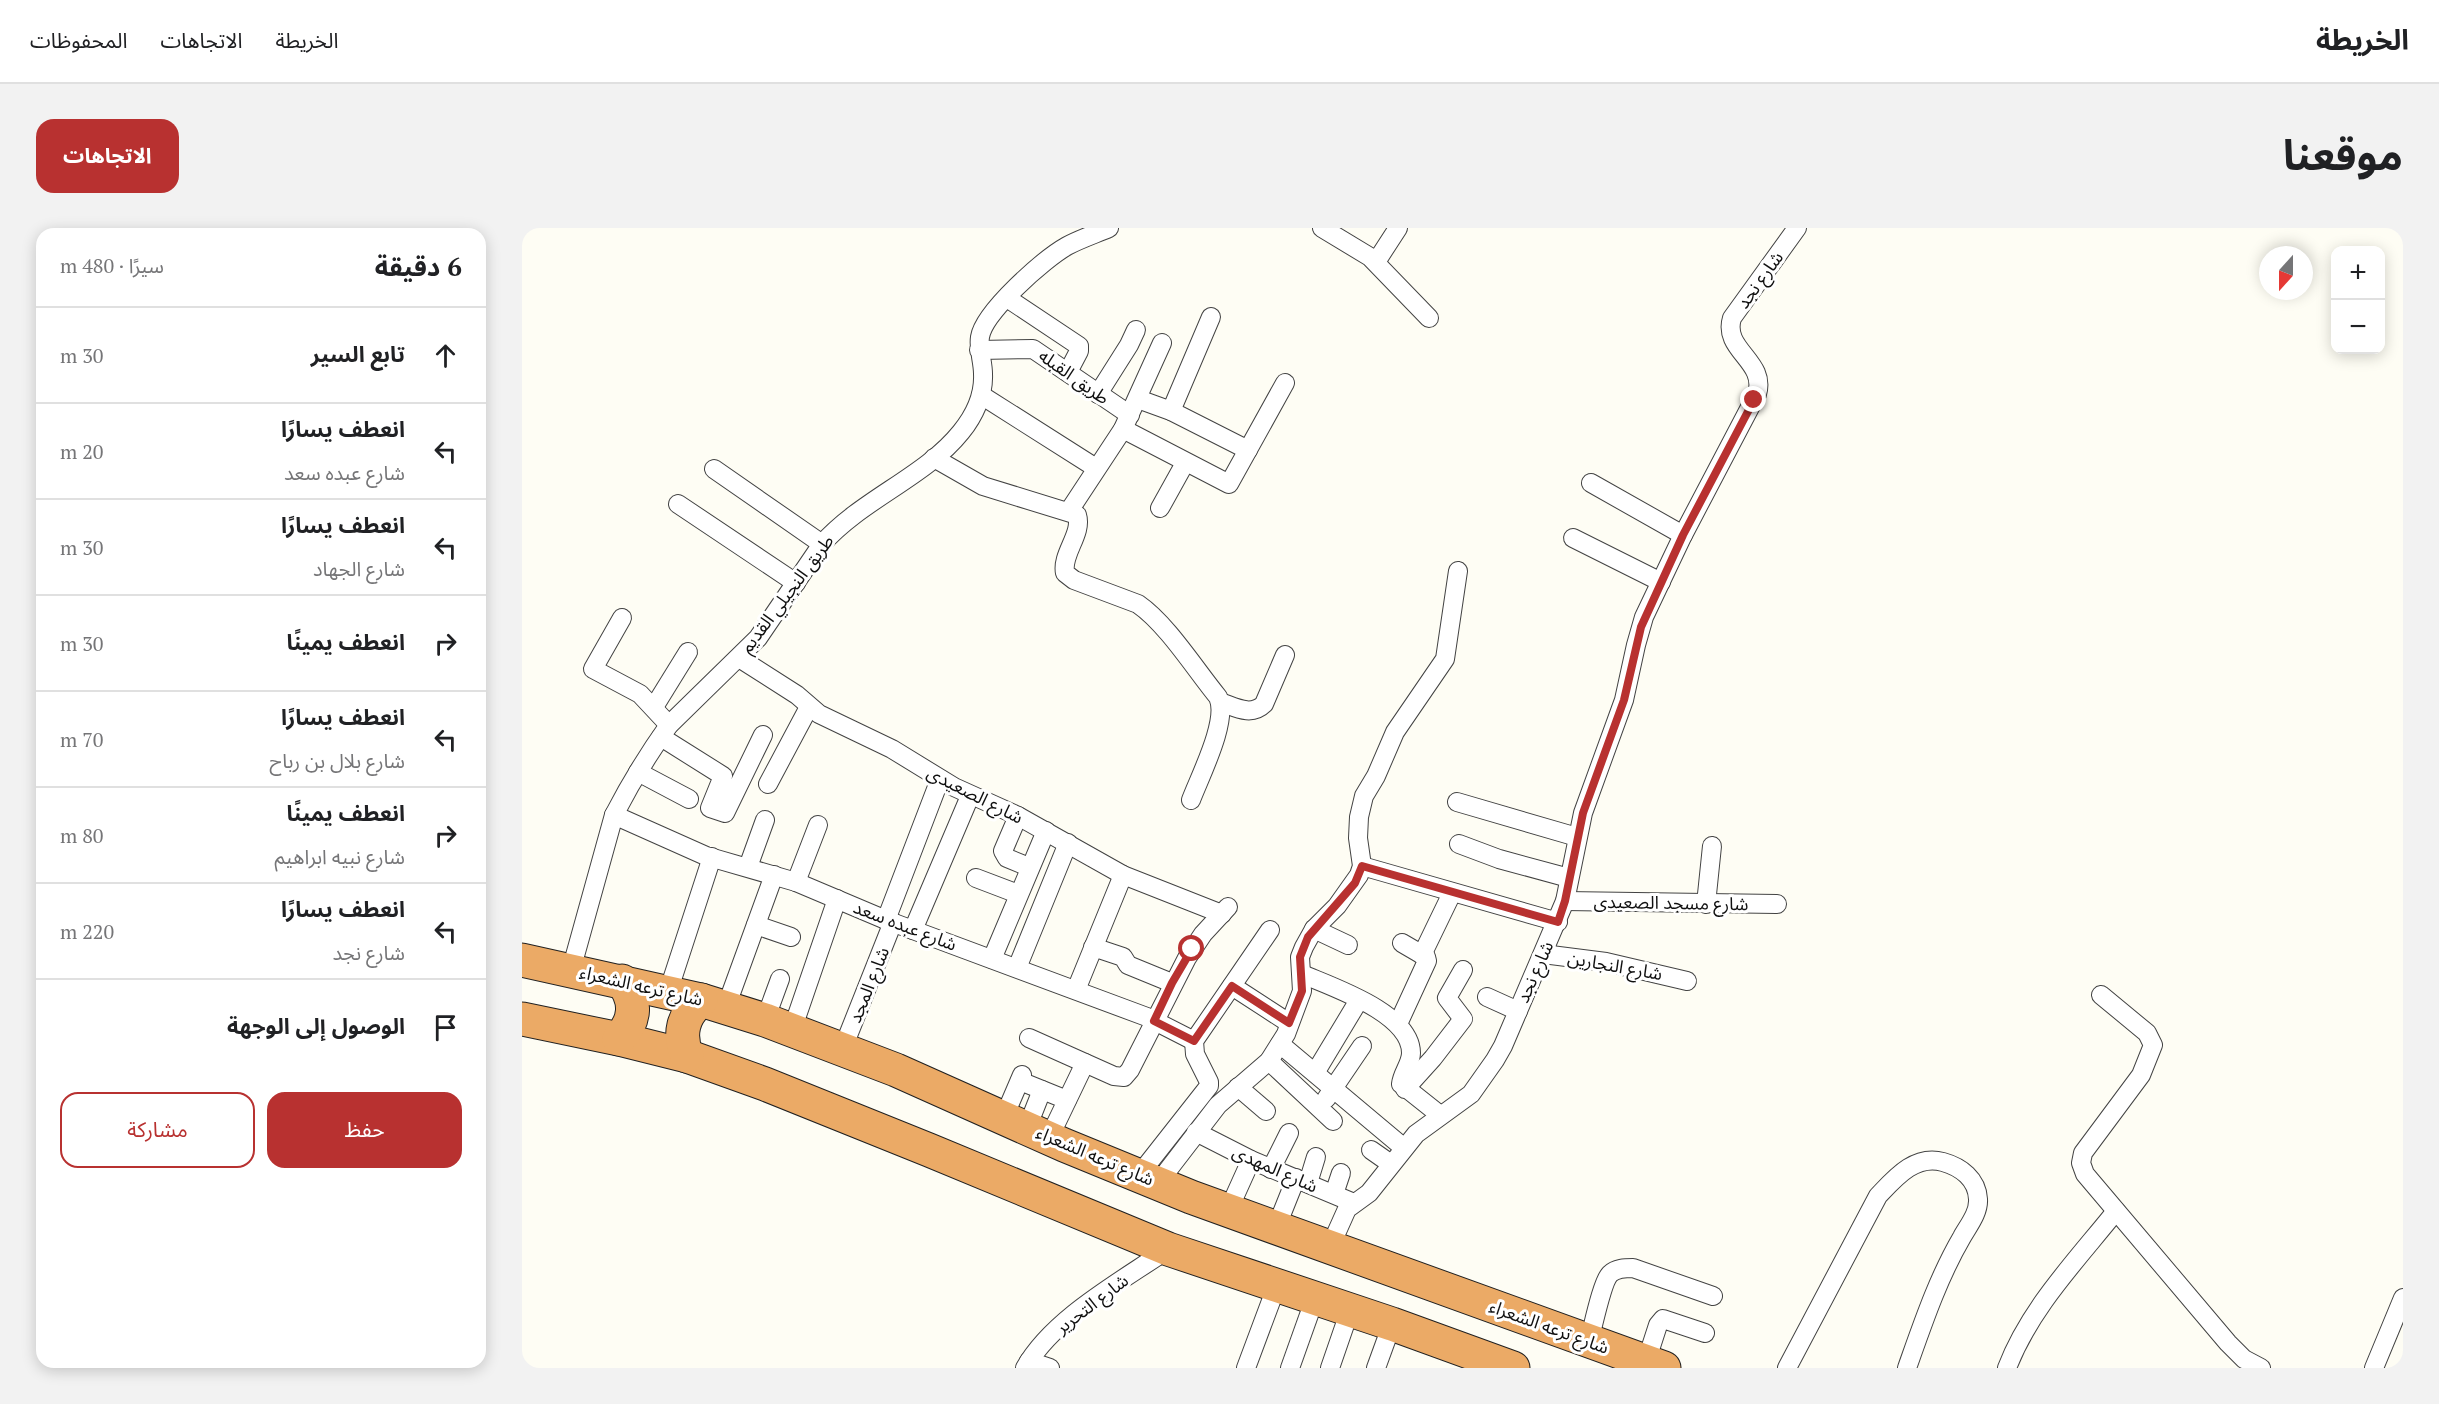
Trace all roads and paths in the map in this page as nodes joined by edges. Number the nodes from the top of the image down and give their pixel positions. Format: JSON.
{"nodes":[{"id":1,"x":1109,"y":228,"type":"edge"},
{"id":2,"x":1322,"y":228,"type":"edge"},
{"id":3,"x":1398,"y":228,"type":"edge"},
{"id":4,"x":1797,"y":228,"type":"edge"},
{"id":5,"x":1376,"y":262,"type":"junction"},
{"id":6,"x":1007,"y":298,"type":"junction"},
{"id":7,"x":1211,"y":317,"type":"dead end"},
{"id":8,"x":1429,"y":318,"type":"dead end"},
{"id":9,"x":1136,"y":330,"type":"dead end"},
{"id":10,"x":1162,"y":344,"type":"dead end"},
{"id":11,"x":979,"y":350,"type":"junction"},
{"id":12,"x":1068,"y":372,"type":"junction"},
{"id":13,"x":1285,"y":382,"type":"dead end"},
{"id":14,"x":1098,"y":394,"type":"junction"},
{"id":15,"x":981,"y":395,"type":"junction"},
{"id":16,"x":1138,"y":399,"type":"junction"},
{"id":17,"x":1172,"y":411,"type":"junction"},
{"id":18,"x":1126,"y":422,"type":"junction"},
{"id":19,"x":1248,"y":450,"type":"junction"},
{"id":20,"x":933,"y":458,"type":"junction"},
{"id":21,"x":1185,"y":463,"type":"junction"},
{"id":22,"x":1096,"y":468,"type":"junction"},
{"id":23,"x":714,"y":469,"type":"dead end"},
{"id":24,"x":1591,"y":483,"type":"dead end"},
{"id":25,"x":678,"y":504,"type":"dead end"},
{"id":26,"x":1160,"y":508,"type":"dead end"},
{"id":27,"x":1069,"y":511,"type":"junction"},
{"id":28,"x":1683,"y":535,"type":"junction"},
{"id":29,"x":1573,"y":538,"type":"dead end"},
{"id":30,"x":822,"y":544,"type":"junction"},
{"id":31,"x":1458,"y":571,"type":"dead end"},
{"id":32,"x":1661,"y":582,"type":"junction"},
{"id":33,"x":796,"y":583,"type":"junction"},
{"id":34,"x":622,"y":618,"type":"dead end"},
{"id":35,"x":688,"y":652,"type":"dead end"},
{"id":36,"x":1285,"y":655,"type":"dead end"},
{"id":37,"x":739,"y":658,"type":"junction"},
{"id":38,"x":1220,"y":702,"type":"junction"},
{"id":39,"x":654,"y":707,"type":"junction"},
{"id":40,"x":809,"y":707,"type":"junction"},
{"id":41,"x":665,"y":731,"type":"junction"},
{"id":42,"x":763,"y":735,"type":"dead end"},
{"id":43,"x":638,"y":772,"type":"junction"},
{"id":44,"x":940,"y":779,"type":"junction"},
{"id":45,"x":768,"y":784,"type":"dead end"},
{"id":46,"x":970,"y":796,"type":"junction"},
{"id":47,"x":689,"y":799,"type":"dead end"},
{"id":48,"x":1191,"y":800,"type":"dead end"},
{"id":49,"x":1457,"y":802,"type":"dead end"},
{"id":50,"x":614,"y":815,"type":"junction"},
{"id":51,"x":1018,"y":816,"type":"junction"},
{"id":52,"x":765,"y":820,"type":"dead end"},
{"id":53,"x":818,"y":825,"type":"dead end"},
{"id":54,"x":1046,"y":831,"type":"junction"},
{"id":55,"x":1577,"y":837,"type":"junction"},
{"id":56,"x":1068,"y":843,"type":"junction"},
{"id":57,"x":1459,"y":844,"type":"dead end"},
{"id":58,"x":1712,"y":846,"type":"dead end"},
{"id":59,"x":712,"y":857,"type":"junction"},
{"id":60,"x":1362,"y":866,"type":"junction"},
{"id":61,"x":748,"y":867,"type":"junction"},
{"id":62,"x":1029,"y":867,"type":"junction"},
{"id":63,"x":1123,"y":874,"type":"junction"},
{"id":64,"x":774,"y":875,"type":"junction"},
{"id":65,"x":976,"y":878,"type":"dead end"},
{"id":66,"x":1569,"y":878,"type":"junction"},
{"id":67,"x":796,"y":882,"type":"junction"},
{"id":68,"x":1452,"y":893,"type":"junction"},
{"id":69,"x":1018,"y":894,"type":"junction"},
{"id":70,"x":837,"y":899,"type":"junction"},
{"id":71,"x":1565,"y":901,"type":"junction"},
{"id":72,"x":1706,"y":904,"type":"junction"},
{"id":73,"x":1777,"y":904,"type":"dead end"},
{"id":74,"x":889,"y":921,"type":"junction"},
{"id":75,"x":1558,"y":922,"type":"junction"},
{"id":76,"x":756,"y":925,"type":"junction"},
{"id":77,"x":913,"y":930,"type":"junction"},
{"id":78,"x":1270,"y":930,"type":"dead end"},
{"id":79,"x":1314,"y":930,"type":"junction"},
{"id":80,"x":791,"y":937,"type":"dead end"},
{"id":81,"x":1402,"y":944,"type":"dead end"},
{"id":82,"x":1348,"y":945,"type":"dead end"},
{"id":83,"x":1093,"y":947,"type":"junction"},
{"id":84,"x":1543,"y":954,"type":"junction"},
{"id":85,"x":1422,"y":955,"type":"junction"},
{"id":86,"x":992,"y":959,"type":"junction"},
{"id":87,"x":522,"y":960,"type":"edge"},
{"id":88,"x":1017,"y":968,"type":"junction"},
{"id":89,"x":571,"y":970,"type":"junction"},
{"id":90,"x":1463,"y":970,"type":"dead end"},
{"id":91,"x":1302,"y":974,"type":"junction"},
{"id":92,"x":780,"y":979,"type":"dead end"},
{"id":93,"x":622,"y":981,"type":"junction"},
{"id":94,"x":1687,"y":981,"type":"dead end"},
{"id":95,"x":1172,"y":983,"type":"junction"},
{"id":96,"x":1232,"y":986,"type":"junction"},
{"id":97,"x":1076,"y":990,"type":"junction"},
{"id":98,"x":668,"y":992,"type":"junction"},
{"id":99,"x":2101,"y":995,"type":"dead end"},
{"id":100,"x":1487,"y":997,"type":"dead end"},
{"id":101,"x":1359,"y":999,"type":"junction"},
{"id":102,"x":714,"y":1003,"type":"junction"},
{"id":103,"x":1518,"y":1011,"type":"junction"},
{"id":104,"x":522,"y":1018,"type":"edge"},
{"id":105,"x":1154,"y":1021,"type":"junction"},
{"id":106,"x":1289,"y":1023,"type":"junction"},
{"id":107,"x":1398,"y":1024,"type":"junction"},
{"id":108,"x":778,"y":1025,"type":"junction"},
{"id":109,"x":1029,"y":1038,"type":"dead end"},
{"id":110,"x":619,"y":1039,"type":"junction"},
{"id":111,"x":1194,"y":1041,"type":"junction"},
{"id":112,"x":1280,"y":1044,"type":"junction"},
{"id":113,"x":1362,"y":1046,"type":"dead end"},
{"id":114,"x":843,"y":1048,"type":"junction"},
{"id":115,"x":1328,"y":1052,"type":"junction"},
{"id":116,"x":687,"y":1056,"type":"junction"},
{"id":117,"x":1269,"y":1061,"type":"junction"},
{"id":118,"x":1085,"y":1063,"type":"junction"},
{"id":119,"x":1354,"y":1070,"type":"junction"},
{"id":120,"x":1315,"y":1073,"type":"junction"},
{"id":121,"x":1238,"y":1087,"type":"junction"},
{"id":122,"x":1334,"y":1089,"type":"junction"},
{"id":123,"x":1405,"y":1089,"type":"junction"},
{"id":124,"x":1042,"y":1090,"type":"junction"},
{"id":125,"x":1067,"y":1101,"type":"junction"},
{"id":126,"x":1266,"y":1111,"type":"dead end"},
{"id":127,"x":1440,"y":1115,"type":"junction"},
{"id":128,"x":1027,"y":1128,"type":"junction"},
{"id":129,"x":1196,"y":1132,"type":"junction"},
{"id":130,"x":1289,"y":1133,"type":"dead end"},
{"id":131,"x":1404,"y":1148,"type":"junction"},
{"id":132,"x":1371,"y":1150,"type":"dead end"},
{"id":133,"x":1316,"y":1157,"type":"dead end"},
{"id":134,"x":1251,"y":1160,"type":"junction"},
{"id":135,"x":1391,"y":1164,"type":"junction"},
{"id":136,"x":1271,"y":1168,"type":"junction"},
{"id":137,"x":1341,"y":1173,"type":"dead end"},
{"id":138,"x":1148,"y":1179,"type":"junction"},
{"id":139,"x":1302,"y":1181,"type":"junction"},
{"id":140,"x":1334,"y":1194,"type":"junction"},
{"id":141,"x":1354,"y":1203,"type":"junction"},
{"id":142,"x":1228,"y":1211,"type":"junction"},
{"id":143,"x":2116,"y":1211,"type":"junction"},
{"id":144,"x":1276,"y":1228,"type":"junction"},
{"id":145,"x":1330,"y":1247,"type":"junction"},
{"id":146,"x":1168,"y":1249,"type":"junction"},
{"id":147,"x":1277,"y":1285,"type":"junction"},
{"id":148,"x":1713,"y":1296,"type":"dead end"},
{"id":149,"x":1315,"y":1298,"type":"junction"},
{"id":150,"x":2403,"y":1298,"type":"edge"},
{"id":151,"x":1350,"y":1310,"type":"junction"},
{"id":152,"x":1392,"y":1324,"type":"junction"},
{"id":153,"x":1705,"y":1333,"type":"dead end"},
{"id":154,"x":1582,"y":1349,"type":"edge"},
{"id":155,"x":1027,"y":1364,"type":"edge"},
{"id":156,"x":2242,"y":1364,"type":"edge"},
{"id":157,"x":1649,"y":1366,"type":"edge"},
{"id":158,"x":1050,"y":1368,"type":"edge"},
{"id":159,"x":1246,"y":1368,"type":"edge"},
{"id":160,"x":1290,"y":1368,"type":"edge"},
{"id":161,"x":1330,"y":1368,"type":"edge"},
{"id":162,"x":1376,"y":1368,"type":"edge"},
{"id":163,"x":1513,"y":1368,"type":"edge"},
{"id":164,"x":1787,"y":1368,"type":"edge"},
{"id":165,"x":1907,"y":1368,"type":"edge"},
{"id":166,"x":2007,"y":1368,"type":"edge"},
{"id":167,"x":2261,"y":1368,"type":"edge"},
{"id":168,"x":2374,"y":1368,"type":"edge"}],
"edges":[{"from":1,"to":6,"type":"street","name":"طريق النجيلي القديم"},
{"from":2,"to":5,"type":"street"},
{"from":3,"to":5,"type":"street"},
{"from":4,"to":28,"type":"street","name":"شارع نجد"},
{"from":5,"to":8,"type":"street"},
{"from":6,"to":11,"type":"street","name":"طريق النجيلي القديم"},
{"from":6,"to":12,"type":"street"},
{"from":7,"to":17,"type":"street"},
{"from":9,"to":14,"type":"street"},
{"from":10,"to":16,"type":"street"},
{"from":11,"to":12,"type":"street","name":"طريق القبله"},
{"from":11,"to":15,"type":"street","name":"طريق النجيلي القديم"},
{"from":12,"to":14,"type":"street","name":"طريق القبله"},
{"from":13,"to":19,"type":"street"},
{"from":14,"to":18,"type":"street","name":"طريق القبله"},
{"from":15,"to":20,"type":"street","name":"طريق النجيلي القديم"},
{"from":15,"to":22,"type":"street"},
{"from":16,"to":17,"type":"street"},
{"from":16,"to":18,"type":"street"},
{"from":17,"to":19,"type":"street"},
{"from":18,"to":21,"type":"street","name":"طريق القبله"},
{"from":18,"to":22,"type":"street"},
{"from":19,"to":21,"type":"street","name":"طريق القبله"},
{"from":20,"to":27,"type":"street"},
{"from":20,"to":30,"type":"street","name":"طريق النجيلي القديم"},
{"from":21,"to":26,"type":"street"},
{"from":22,"to":27,"type":"street"},
{"from":23,"to":30,"type":"street"},
{"from":24,"to":28,"type":"street"},
{"from":25,"to":33,"type":"street"},
{"from":27,"to":38,"type":"street"},
{"from":28,"to":32,"type":"street","name":"شارع نجد"},
{"from":29,"to":32,"type":"street"},
{"from":30,"to":33,"type":"street","name":"طريق النجيلي القديم"},
{"from":31,"to":60,"type":"street"},
{"from":32,"to":55,"type":"street","name":"شارع نجد"},
{"from":33,"to":37,"type":"street","name":"طريق النجيلي القديم"},
{"from":34,"to":39,"type":"street"},
{"from":35,"to":39,"type":"street"},
{"from":36,"to":38,"type":"street"},
{"from":37,"to":40,"type":"street","name":"شارع الصعيدى"},
{"from":37,"to":41,"type":"street","name":"طريق النجيلي القديم"},
{"from":38,"to":48,"type":"street"},
{"from":39,"to":41,"type":"street"},
{"from":40,"to":44,"type":"street","name":"شارع الصعيدى"},
{"from":40,"to":45,"type":"street"},
{"from":41,"to":42,"type":"street"},
{"from":41,"to":43,"type":"street","name":"طريق النجيلي القديم"},
{"from":43,"to":47,"type":"street"},
{"from":43,"to":50,"type":"street","name":"طريق النجيلي القديم"},
{"from":44,"to":46,"type":"street","name":"شارع الصعيدى"},
{"from":44,"to":74,"type":"street","name":"شارع المجد"},
{"from":46,"to":51,"type":"street","name":"شارع الصعيدى"},
{"from":46,"to":77,"type":"street"},
{"from":49,"to":55,"type":"street"},
{"from":50,"to":59,"type":"street","name":"شارع عبده سعد"},
{"from":50,"to":89,"type":"street","name":"طريق النجيلي القديم"},
{"from":51,"to":54,"type":"street","name":"شارع الصعيدى"},
{"from":51,"to":62,"type":"street"},
{"from":52,"to":61,"type":"street"},
{"from":53,"to":67,"type":"street"},
{"from":54,"to":56,"type":"street","name":"شارع الصعيدى"},
{"from":54,"to":62,"type":"street"},
{"from":55,"to":66,"type":"street","name":"شارع نجد"},
{"from":56,"to":63,"type":"street","name":"شارع الصعيدى"},
{"from":56,"to":88,"type":"street"},
{"from":57,"to":66,"type":"street"},
{"from":58,"to":72,"type":"street"},
{"from":59,"to":61,"type":"street","name":"شارع عبده سعد"},
{"from":59,"to":98,"type":"street"},
{"from":60,"to":68,"type":"street"},
{"from":60,"to":79,"type":"street"},
{"from":61,"to":64,"type":"street","name":"شارع عبده سعد"},
{"from":62,"to":69,"type":"street"},
{"from":63,"to":83,"type":"street"},
{"from":63,"to":95,"type":"street","name":"شارع الصعيدى"},
{"from":64,"to":67,"type":"street","name":"شارع عبده سعد"},
{"from":64,"to":76,"type":"street"},
{"from":65,"to":69,"type":"street"},
{"from":66,"to":71,"type":"street","name":"شارع نجد"},
{"from":67,"to":70,"type":"street","name":"شارع عبده سعد"},
{"from":68,"to":75,"type":"street"},
{"from":68,"to":85,"type":"street"},
{"from":69,"to":86,"type":"street"},
{"from":70,"to":74,"type":"street","name":"شارع عبده سعد"},
{"from":70,"to":108,"type":"street"},
{"from":71,"to":72,"type":"street","name":"شارع مسجد الصعيدى"},
{"from":71,"to":75,"type":"street","name":"شارع نجد"},
{"from":72,"to":73,"type":"street","name":"شارع مسجد الصعيدى"},
{"from":74,"to":77,"type":"street","name":"شارع عبده سعد"},
{"from":74,"to":114,"type":"street","name":"شارع المجد"},
{"from":75,"to":84,"type":"street","name":"شارع نجد"},
{"from":76,"to":80,"type":"street"},
{"from":76,"to":102,"type":"street"},
{"from":77,"to":86,"type":"street","name":"شارع عبده سعد"},
{"from":78,"to":96,"type":"street"},
{"from":79,"to":82,"type":"street"},
{"from":79,"to":91,"type":"street"},
{"from":81,"to":85,"type":"street"},
{"from":83,"to":95,"type":"street"},
{"from":83,"to":97,"type":"street"},
{"from":84,"to":94,"type":"street","name":"شارع النجارين"},
{"from":84,"to":103,"type":"street","name":"شارع نجد"},
{"from":85,"to":107,"type":"street"},
{"from":86,"to":88,"type":"street","name":"شارع عبده سعد"},
{"from":87,"to":89,"type":"highway","name":"شارع ترعه الشعراء"},
{"from":88,"to":97,"type":"street","name":"شارع عبده سعد"},
{"from":89,"to":93,"type":"highway","name":"شارع ترعه الشعراء"},
{"from":90,"to":123,"type":"street"},
{"from":91,"to":101,"type":"street"},
{"from":91,"to":106,"type":"street"},
{"from":92,"to":108,"type":"street"},
{"from":93,"to":98,"type":"highway","name":"شارع ترعه الشعراء"},
{"from":93,"to":110,"type":"highway"},
{"from":95,"to":105,"type":"street"},
{"from":96,"to":106,"type":"street"},
{"from":96,"to":111,"type":"street"},
{"from":97,"to":105,"type":"street","name":"شارع عبده سعد"},
{"from":98,"to":102,"type":"highway","name":"شارع ترعه الشعراء"},
{"from":99,"to":143,"type":"street"},
{"from":100,"to":103,"type":"street"},
{"from":101,"to":107,"type":"street"},
{"from":101,"to":115,"type":"street"},
{"from":102,"to":108,"type":"highway","name":"شارع ترعه الشعراء"},
{"from":102,"to":116,"type":"highway"},
{"from":103,"to":127,"type":"street","name":"شارع نجد"},
{"from":104,"to":110,"type":"highway"},
{"from":105,"to":111,"type":"street","name":"شارع عبده سعد"},
{"from":105,"to":118,"type":"street"},
{"from":106,"to":112,"type":"street"},
{"from":107,"to":123,"type":"street"},
{"from":108,"to":114,"type":"highway","name":"شارع ترعه الشعراء"},
{"from":109,"to":118,"type":"street"},
{"from":110,"to":116,"type":"highway"},
{"from":111,"to":138,"type":"street"},
{"from":112,"to":117,"type":"street"},
{"from":112,"to":120,"type":"street"},
{"from":113,"to":119,"type":"street"},
{"from":114,"to":128,"type":"highway","name":"شارع ترعه الشعراء"},
{"from":115,"to":119,"type":"street"},
{"from":115,"to":120,"type":"street"},
{"from":116,"to":146,"type":"highway"},
{"from":117,"to":121,"type":"street"},
{"from":117,"to":122,"type":"street"},
{"from":118,"to":125,"type":"street"},
{"from":119,"to":122,"type":"street"},
{"from":120,"to":122,"type":"street"},
{"from":121,"to":126,"type":"street"},
{"from":121,"to":129,"type":"street"},
{"from":122,"to":131,"type":"street"},
{"from":123,"to":127,"type":"street"},
{"from":124,"to":125,"type":"street"},
{"from":124,"to":128,"type":"street"},
{"from":124,"to":128,"type":"street"},
{"from":125,"to":128,"type":"street"},
{"from":127,"to":131,"type":"street","name":"شارع نجد"},
{"from":128,"to":138,"type":"highway","name":"شارع ترعه الشعراء"},
{"from":129,"to":134,"type":"street","name":"شارع المهدى"},
{"from":129,"to":138,"type":"street"},
{"from":130,"to":136,"type":"street"},
{"from":131,"to":135,"type":"street","name":"شارع نجد"},
{"from":132,"to":135,"type":"street"},
{"from":133,"to":139,"type":"street"},
{"from":134,"to":136,"type":"street","name":"شارع المهدى"},
{"from":134,"to":142,"type":"street"},
{"from":135,"to":141,"type":"street","name":"شارع نجد"},
{"from":136,"to":139,"type":"street","name":"شارع المهدى"},
{"from":137,"to":140,"type":"street"},
{"from":138,"to":142,"type":"highway","name":"شارع ترعه الشعراء"},
{"from":139,"to":140,"type":"street","name":"شارع المهدى"},
{"from":139,"to":144,"type":"street"},
{"from":140,"to":141,"type":"street","name":"شارع المهدى"},
{"from":141,"to":145,"type":"street","name":"شارع نجد"},
{"from":142,"to":144,"type":"highway","name":"شارع ترعه الشعراء"},
{"from":143,"to":156,"type":"street"},
{"from":143,"to":166,"type":"street"},
{"from":144,"to":145,"type":"highway","name":"شارع ترعه الشعراء"},
{"from":145,"to":154,"type":"highway","name":"شارع ترعه الشعراء"},
{"from":146,"to":147,"type":"highway"},
{"from":146,"to":155,"type":"street","name":"شارع التحرير"},
{"from":147,"to":149,"type":"highway"},
{"from":147,"to":159,"type":"street"},
{"from":148,"to":154,"type":"street"},
{"from":149,"to":151,"type":"highway"},
{"from":149,"to":160,"type":"street"},
{"from":150,"to":168,"type":"street"},
{"from":151,"to":152,"type":"highway"},
{"from":151,"to":161,"type":"street"},
{"from":152,"to":162,"type":"street"},
{"from":152,"to":163,"type":"highway"},
{"from":153,"to":157,"type":"street"},
{"from":154,"to":157,"type":"highway","name":"شارع ترعه الشعراء"},
{"from":155,"to":158,"type":"street"},
{"from":156,"to":167,"type":"street"},
{"from":164,"to":165,"type":"street"}]}
